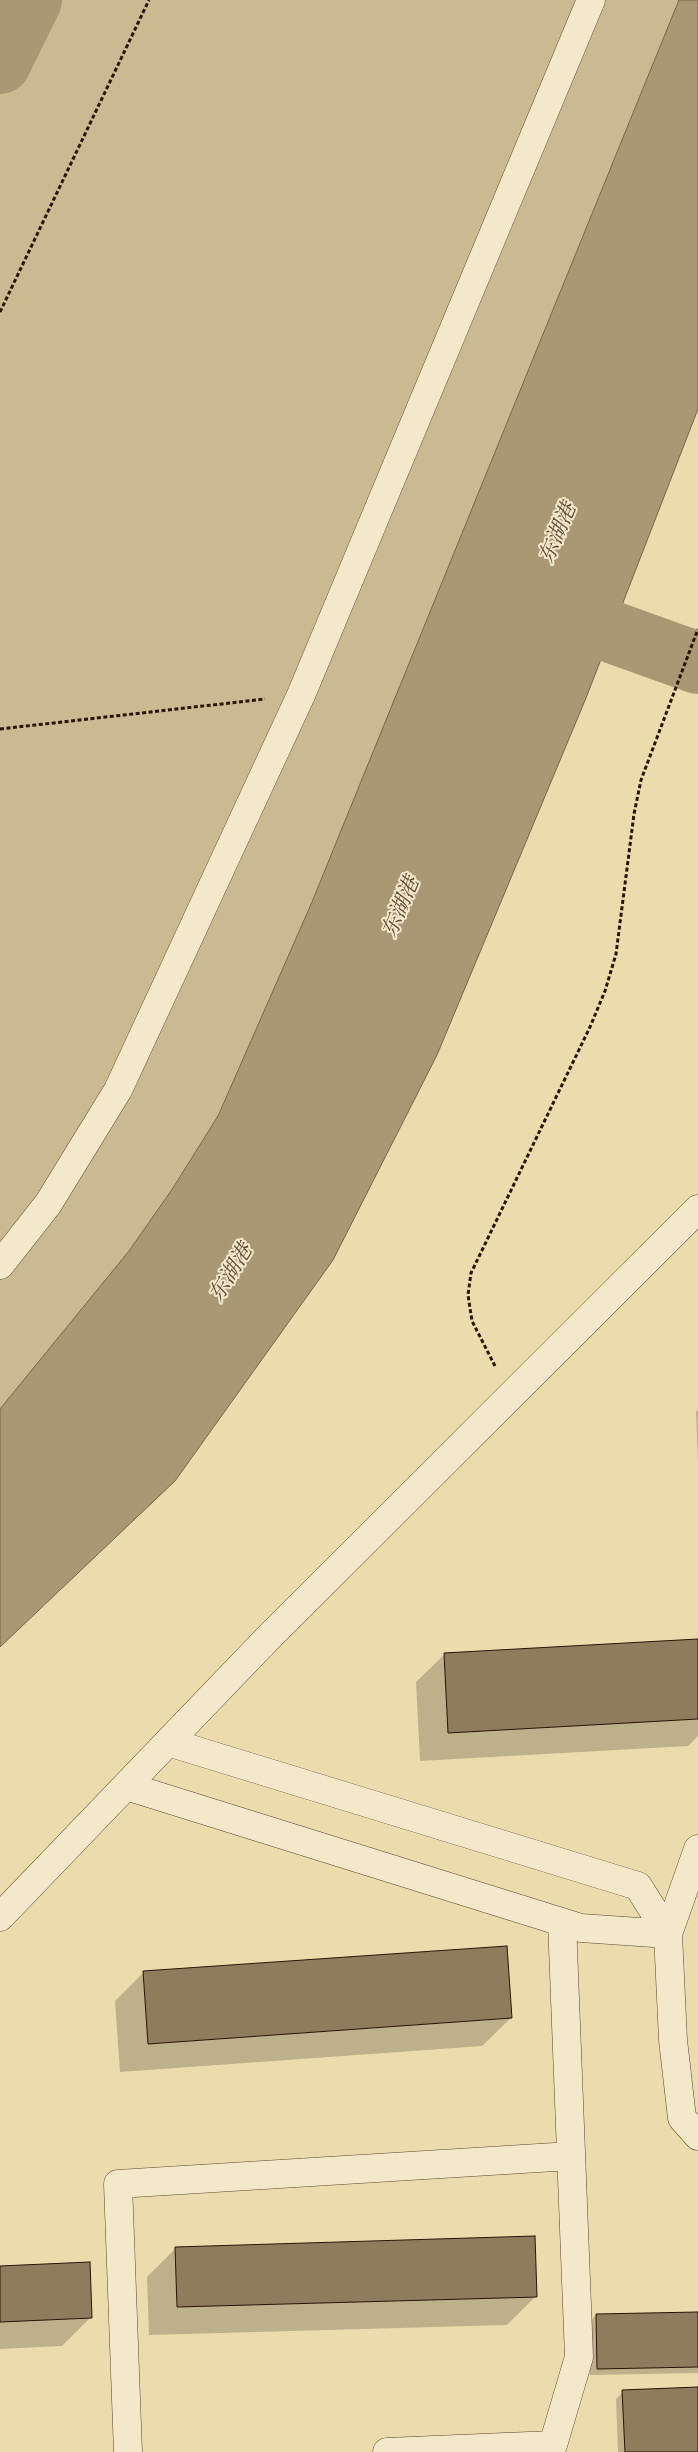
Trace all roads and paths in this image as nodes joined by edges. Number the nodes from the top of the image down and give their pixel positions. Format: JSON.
{"nodes":[{"id":1,"x":149,"y":0,"type":"edge"},
{"id":2,"x":591,"y":0,"type":"edge"},
{"id":3,"x":0,"y":312,"type":"edge"},
{"id":4,"x":698,"y":629,"type":"edge"},
{"id":5,"x":301,"y":694,"type":"junction"},
{"id":6,"x":0,"y":729,"type":"edge"},
{"id":7,"x":698,"y":1209,"type":"edge"},
{"id":8,"x":0,"y":1265,"type":"edge"},
{"id":9,"x":511,"y":1395,"type":"junction"},
{"id":10,"x":168,"y":1742,"type":"junction"},
{"id":11,"x":126,"y":1786,"type":"junction"},
{"id":12,"x":698,"y":1849,"type":"edge"},
{"id":13,"x":0,"y":1917,"type":"edge"},
{"id":14,"x":562,"y":1922,"type":"junction"},
{"id":15,"x":668,"y":1934,"type":"junction"},
{"id":16,"x":698,"y":2136,"type":"edge"},
{"id":17,"x":571,"y":2156,"type":"junction"},
{"id":18,"x":128,"y":2452,"type":"edge"},
{"id":19,"x":387,"y":2452,"type":"edge"}],
"edges":[{"from":1,"to":3,"type":"path"},
{"from":2,"to":5,"type":"street"},
{"from":4,"to":9,"type":"path"},
{"from":5,"to":6,"type":"path"},
{"from":5,"to":8,"type":"street"},
{"from":7,"to":9,"type":"street"},
{"from":9,"to":10,"type":"street"},
{"from":10,"to":11,"type":"street"},
{"from":10,"to":15,"type":"street"},
{"from":11,"to":13,"type":"street"},
{"from":11,"to":14,"type":"street"},
{"from":12,"to":15,"type":"street"},
{"from":14,"to":15,"type":"street"},
{"from":14,"to":17,"type":"street"},
{"from":15,"to":16,"type":"street"},
{"from":17,"to":18,"type":"street"},
{"from":17,"to":19,"type":"street"}]}
